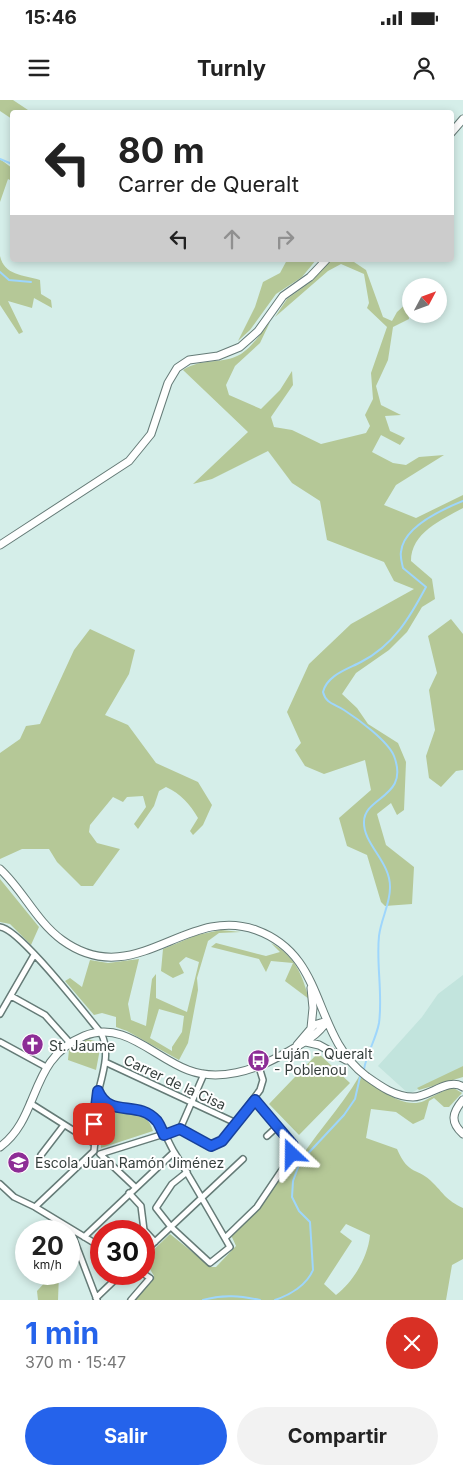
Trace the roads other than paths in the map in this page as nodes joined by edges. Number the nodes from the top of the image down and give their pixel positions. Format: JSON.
{"nodes":[{"id":1,"x":463,"y":119,"type":"edge"},
{"id":2,"x":454,"y":130,"type":"edge"},
{"id":3,"x":324,"y":262,"type":"edge"},
{"id":4,"x":0,"y":546,"type":"edge"},
{"id":5,"x":0,"y":869,"type":"edge"},
{"id":6,"x":1,"y":926,"type":"edge"},
{"id":7,"x":34,"y":955,"type":"junction"},
{"id":8,"x":308,"y":976,"type":"junction"},
{"id":9,"x":11,"y":996,"type":"junction"},
{"id":10,"x":0,"y":1014,"type":"edge"},
{"id":11,"x":326,"y":1021,"type":"junction"},
{"id":12,"x":311,"y":1028,"type":"junction"},
{"id":13,"x":101,"y":1032,"type":"junction"},
{"id":14,"x":0,"y":1042,"type":"edge"},
{"id":15,"x":305,"y":1042,"type":"junction"},
{"id":16,"x":70,"y":1043,"type":"junction"},
{"id":17,"x":295,"y":1047,"type":"junction"},
{"id":18,"x":348,"y":1061,"type":"junction"},
{"id":19,"x":105,"y":1062,"type":"junction"},
{"id":20,"x":46,"y":1067,"type":"junction"},
{"id":21,"x":259,"y":1067,"type":"junction"},
{"id":22,"x":204,"y":1074,"type":"junction"},
{"id":23,"x":463,"y":1087,"type":"edge"},
{"id":24,"x":98,"y":1091,"type":"junction"},
{"id":25,"x":255,"y":1100,"type":"junction"},
{"id":26,"x":463,"y":1100,"type":"edge"},
{"id":27,"x":191,"y":1102,"type":"junction"},
{"id":28,"x":30,"y":1103,"type":"junction"},
{"id":29,"x":236,"y":1123,"type":"junction"},
{"id":30,"x":64,"y":1126,"type":"junction"},
{"id":31,"x":278,"y":1126,"type":"junction"},
{"id":32,"x":180,"y":1129,"type":"junction"},
{"id":33,"x":463,"y":1134,"type":"edge"},
{"id":34,"x":164,"y":1135,"type":"junction"},
{"id":35,"x":267,"y":1136,"type":"dead end"},
{"id":36,"x":95,"y":1144,"type":"junction"},
{"id":37,"x":0,"y":1147,"type":"edge"},
{"id":38,"x":174,"y":1152,"type":"junction"},
{"id":39,"x":41,"y":1156,"type":"dead end"},
{"id":40,"x":243,"y":1159,"type":"dead end"},
{"id":41,"x":187,"y":1172,"type":"junction"},
{"id":42,"x":0,"y":1184,"type":"edge"},
{"id":43,"x":135,"y":1187,"type":"junction"},
{"id":44,"x":129,"y":1193,"type":"junction"},
{"id":45,"x":202,"y":1198,"type":"junction"},
{"id":46,"x":35,"y":1207,"type":"junction"},
{"id":47,"x":57,"y":1220,"type":"edge"},
{"id":48,"x":143,"y":1220,"type":"edge"},
{"id":49,"x":171,"y":1227,"type":"junction"},
{"id":50,"x":80,"y":1234,"type":"edge"},
{"id":51,"x":84,"y":1237,"type":"junction"},
{"id":52,"x":225,"y":1238,"type":"junction"},
{"id":53,"x":90,"y":1241,"type":"edge"},
{"id":54,"x":155,"y":1242,"type":"edge"},
{"id":55,"x":80,"y":1255,"type":"edge"},
{"id":56,"x":110,"y":1285,"type":"edge"},
{"id":57,"x":144,"y":1285,"type":"edge"},
{"id":58,"x":96,"y":1299,"type":"edge"},
{"id":59,"x":131,"y":1300,"type":"edge"}],
"edges":[{"from":1,"to":2,"type":"main road"},
{"from":3,"to":4,"type":"main road"},
{"from":5,"to":8,"type":"main road"},
{"from":6,"to":7,"type":"street"},
{"from":7,"to":9,"type":"street"},
{"from":7,"to":13,"type":"street"},
{"from":8,"to":11,"type":"main road"},
{"from":8,"to":12,"type":"main road"},
{"from":9,"to":10,"type":"street"},
{"from":9,"to":16,"type":"street"},
{"from":11,"to":12,"type":"main road"},
{"from":11,"to":15,"type":"main road"},
{"from":11,"to":18,"type":"main road"},
{"from":12,"to":17,"type":"main road"},
{"from":13,"to":16,"type":"main road"},
{"from":13,"to":19,"type":"street"},
{"from":13,"to":22,"type":"main road"},
{"from":14,"to":20,"type":"street"},
{"from":15,"to":17,"type":"main road"},
{"from":15,"to":18,"type":"main road"},
{"from":16,"to":20,"type":"main road"},
{"from":17,"to":21,"type":"main road"},
{"from":18,"to":23,"type":"main road"},
{"from":19,"to":24,"type":"street"},
{"from":19,"to":27,"type":"street","name":"Carrer de la Cisa"},
{"from":20,"to":28,"type":"main road"},
{"from":21,"to":22,"type":"main road"},
{"from":21,"to":25,"type":"street"},
{"from":22,"to":27,"type":"street"},
{"from":24,"to":34,"type":"street"},
{"from":24,"to":36,"type":"street"},
{"from":25,"to":29,"type":"street"},
{"from":25,"to":31,"type":"street"},
{"from":26,"to":33,"type":"main road"},
{"from":27,"to":29,"type":"street","name":"Carrer de la Cisa"},
{"from":27,"to":32,"type":"street"},
{"from":28,"to":30,"type":"street"},
{"from":28,"to":37,"type":"main road"},
{"from":29,"to":32,"type":"street"},
{"from":30,"to":36,"type":"street"},
{"from":30,"to":39,"type":"street"},
{"from":31,"to":35,"type":"street"},
{"from":31,"to":52,"type":"street"},
{"from":32,"to":34,"type":"street"},
{"from":34,"to":38,"type":"street"},
{"from":34,"to":43,"type":"street"},
{"from":36,"to":46,"type":"street"},
{"from":38,"to":41,"type":"street"},
{"from":38,"to":43,"type":"street"},
{"from":40,"to":45,"type":"street"},
{"from":41,"to":45,"type":"street"},
{"from":41,"to":49,"type":"street"},
{"from":42,"to":46,"type":"street"},
{"from":43,"to":44,"type":"street"},
{"from":44,"to":48,"type":"street"},
{"from":44,"to":51,"type":"street"},
{"from":45,"to":49,"type":"street"},
{"from":45,"to":52,"type":"street"},
{"from":46,"to":47,"type":"street"},
{"from":49,"to":52,"type":"street"},
{"from":49,"to":54,"type":"street"},
{"from":50,"to":51,"type":"street"},
{"from":51,"to":53,"type":"street"},
{"from":55,"to":58,"type":"street"},
{"from":56,"to":58,"type":"street"},
{"from":57,"to":59,"type":"street"}]}
